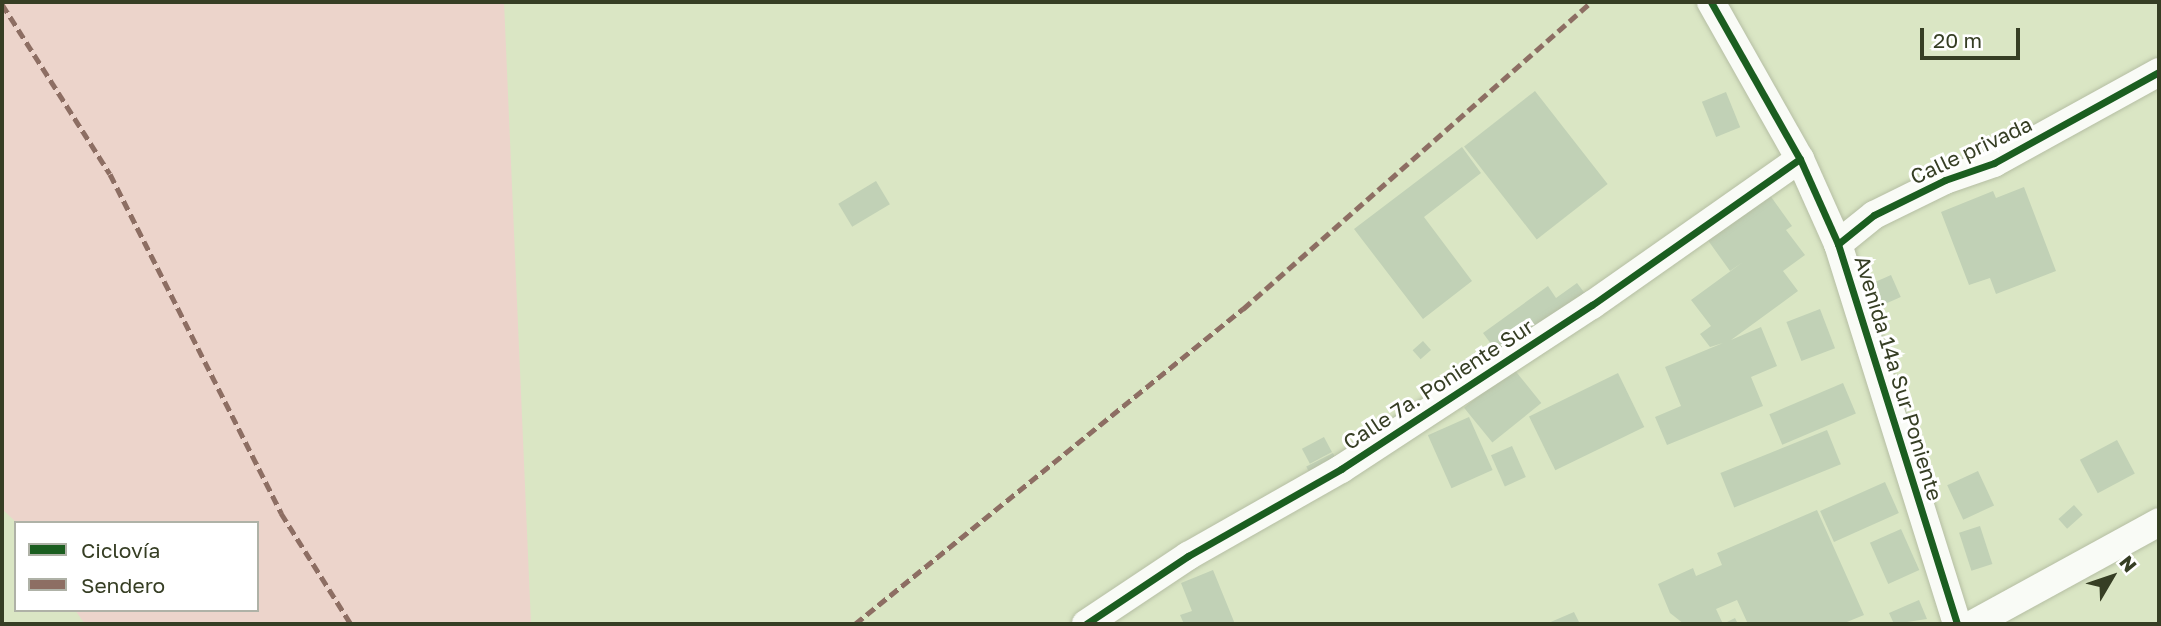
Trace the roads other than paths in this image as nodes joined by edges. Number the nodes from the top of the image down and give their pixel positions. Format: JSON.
{"nodes":[{"id":1,"x":1711,"y":2,"type":"edge"},
{"id":2,"x":2159,"y":72,"type":"edge"},
{"id":3,"x":1800,"y":159,"type":"junction"},
{"id":4,"x":1838,"y":244,"type":"junction"},
{"id":5,"x":2159,"y":522,"type":"edge"},
{"id":6,"x":1086,"y":624,"type":"edge"},
{"id":7,"x":1957,"y":624,"type":"edge"},
{"id":8,"x":1973,"y":624,"type":"edge"}],
"edges":[{"from":1,"to":3,"type":"street","name":"Avenida 14a Sur Poniente"},
{"from":2,"to":4,"type":"street","name":"Calle privada"},
{"from":3,"to":4,"type":"street","name":"Avenida 14a Sur Poniente"},
{"from":3,"to":6,"type":"street","name":"Calle 7a. Poniente Sur"},
{"from":4,"to":7,"type":"street","name":"Avenida 14a Sur Poniente"},
{"from":5,"to":8,"type":"street"}]}
